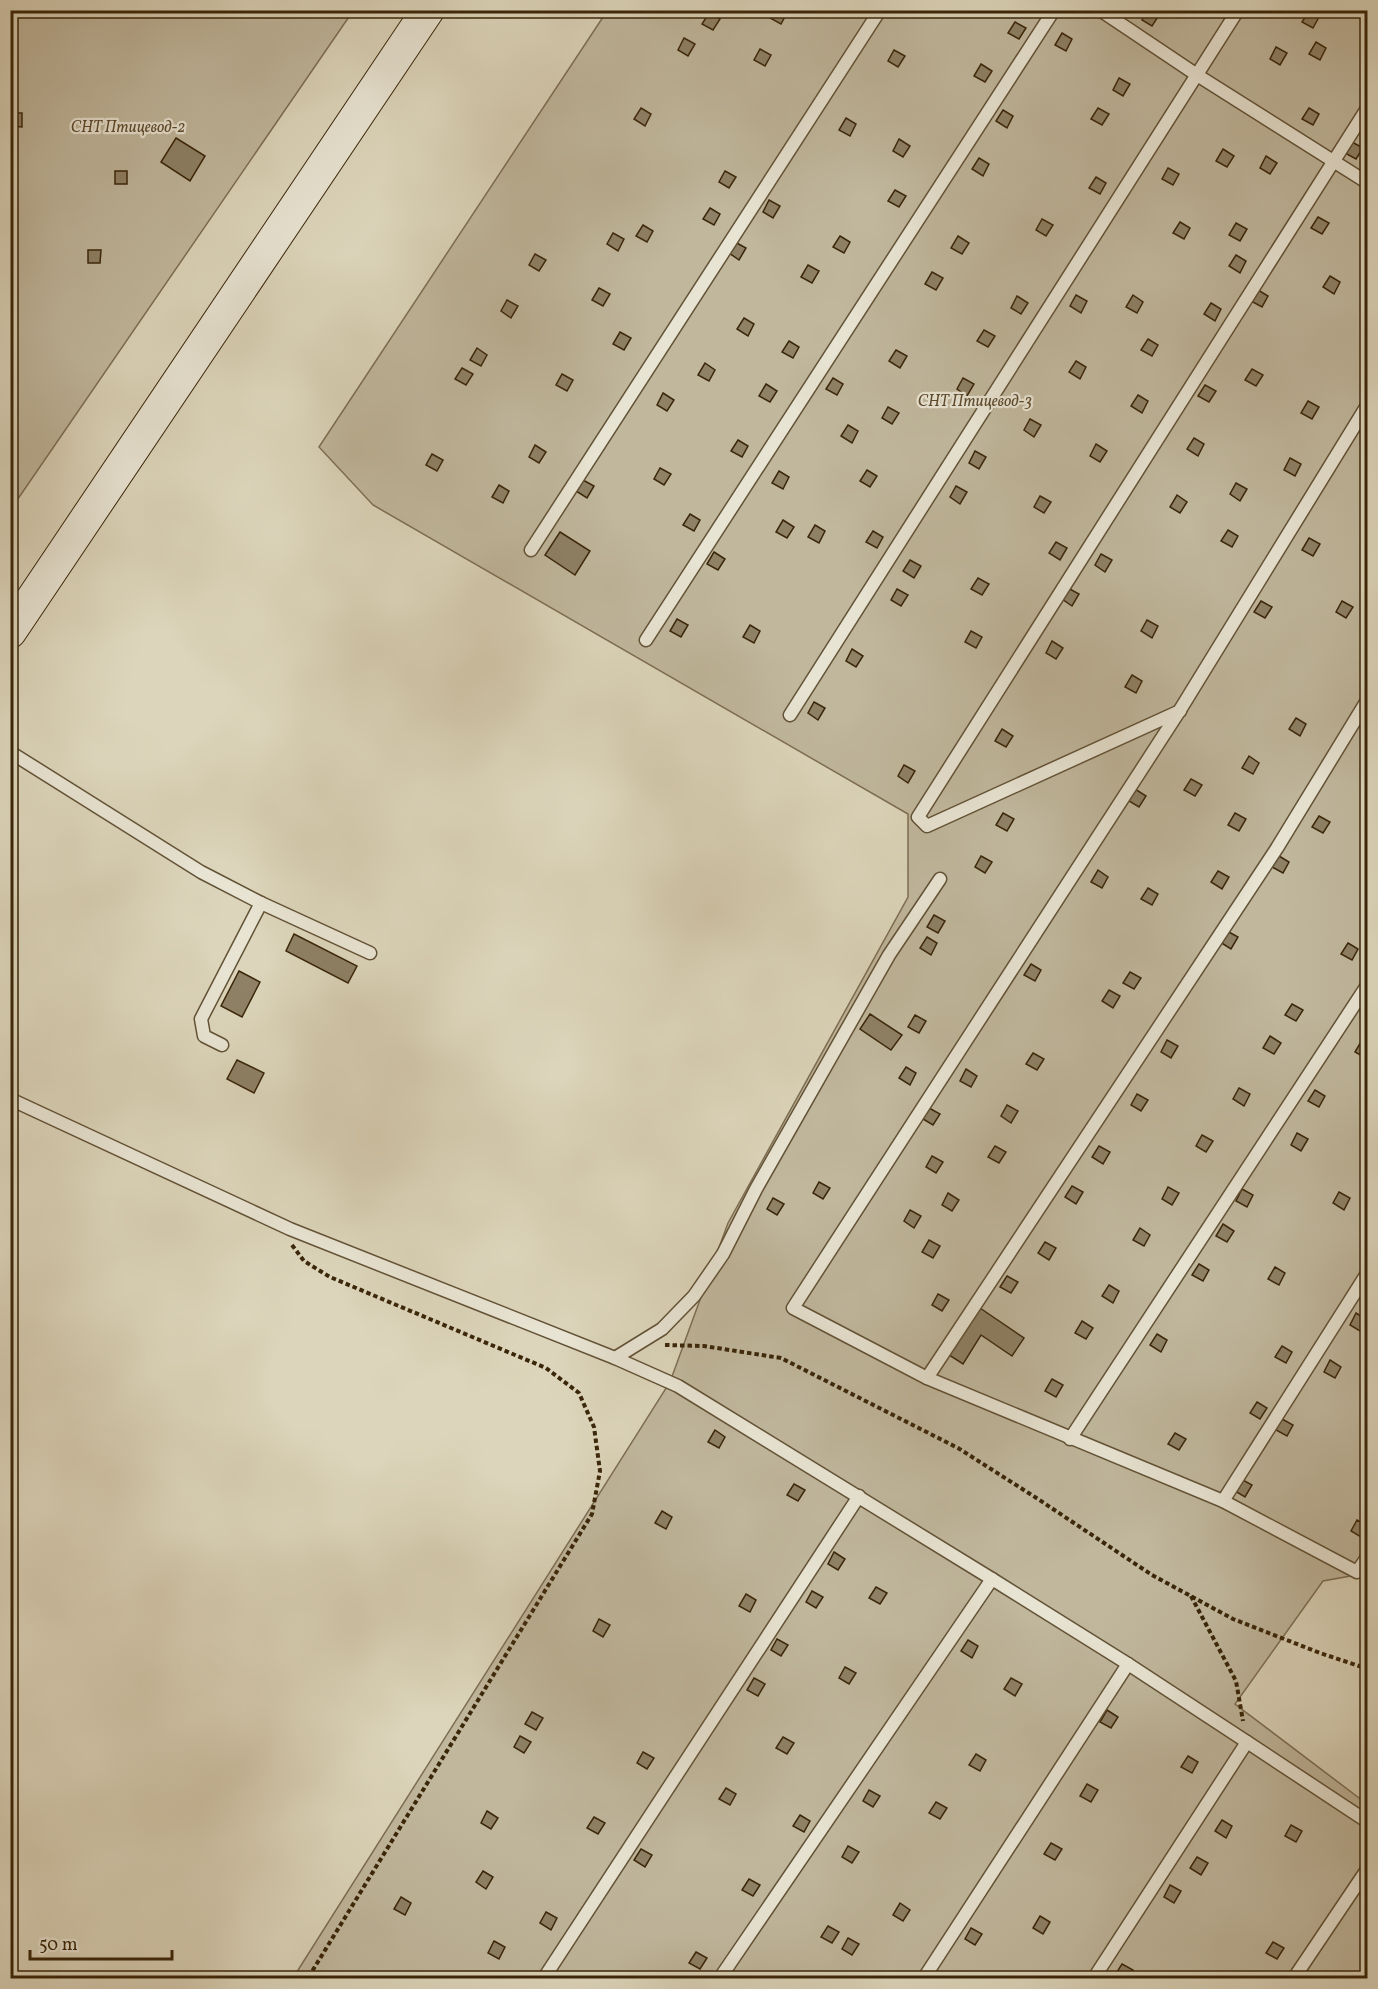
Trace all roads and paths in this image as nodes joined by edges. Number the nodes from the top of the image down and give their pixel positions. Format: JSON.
{"nodes":[{"id":1,"x":428,"y":10,"type":"edge"},
{"id":2,"x":880,"y":10,"type":"edge"},
{"id":3,"x":1054,"y":10,"type":"edge"},
{"id":4,"x":1100,"y":10,"type":"edge"},
{"id":5,"x":1239,"y":10,"type":"edge"},
{"id":6,"x":1197,"y":75,"type":"junction"},
{"id":7,"x":1368,"y":107,"type":"edge"},
{"id":8,"x":1334,"y":161,"type":"junction"},
{"id":9,"x":1368,"y":183,"type":"edge"},
{"id":10,"x":1368,"y":404,"type":"edge"},
{"id":11,"x":531,"y":550,"type":"dead end"},
{"id":12,"x":10,"y":632,"type":"edge"},
{"id":13,"x":646,"y":640,"type":"dead end"},
{"id":14,"x":1368,"y":699,"type":"edge"},
{"id":15,"x":1180,"y":710,"type":"junction"},
{"id":16,"x":790,"y":715,"type":"dead end"},
{"id":17,"x":10,"y":752,"type":"edge"},
{"id":18,"x":940,"y":879,"type":"dead end"},
{"id":19,"x":261,"y":903,"type":"junction"},
{"id":20,"x":370,"y":953,"type":"dead end"},
{"id":21,"x":1368,"y":984,"type":"edge"},
{"id":22,"x":222,"y":1045,"type":"dead end"},
{"id":23,"x":10,"y":1099,"type":"edge"},
{"id":24,"x":290,"y":1229,"type":"junction"},
{"id":25,"x":1368,"y":1272,"type":"edge"},
{"id":26,"x":655,"y":1347,"type":"dead end"},
{"id":27,"x":615,"y":1358,"type":"junction"},
{"id":28,"x":927,"y":1378,"type":"junction"},
{"id":29,"x":1070,"y":1438,"type":"junction"},
{"id":30,"x":860,"y":1497,"type":"junction"},
{"id":31,"x":1223,"y":1501,"type":"junction"},
{"id":32,"x":1368,"y":1556,"type":"edge"},
{"id":33,"x":992,"y":1579,"type":"junction"},
{"id":34,"x":1191,"y":1595,"type":"junction"},
{"id":35,"x":1128,"y":1664,"type":"junction"},
{"id":36,"x":1368,"y":1669,"type":"edge"},
{"id":37,"x":1246,"y":1742,"type":"junction"},
{"id":38,"x":1368,"y":1822,"type":"edge"},
{"id":39,"x":1368,"y":1868,"type":"edge"},
{"id":40,"x":308,"y":1978,"type":"edge"},
{"id":41,"x":544,"y":1978,"type":"edge"},
{"id":42,"x":720,"y":1978,"type":"edge"},
{"id":43,"x":924,"y":1978,"type":"edge"},
{"id":44,"x":1094,"y":1978,"type":"edge"},
{"id":45,"x":1294,"y":1978,"type":"edge"}],
"edges":[{"from":1,"to":12,"type":"main road"},
{"from":2,"to":11,"type":"lane"},
{"from":3,"to":13,"type":"lane"},
{"from":4,"to":6,"type":"lane"},
{"from":5,"to":6,"type":"lane"},
{"from":6,"to":8,"type":"lane"},
{"from":6,"to":16,"type":"lane"},
{"from":7,"to":8,"type":"lane"},
{"from":8,"to":9,"type":"lane"},
{"from":8,"to":15,"type":"lane"},
{"from":10,"to":15,"type":"lane"},
{"from":14,"to":28,"type":"lane"},
{"from":15,"to":28,"type":"lane"},
{"from":17,"to":19,"type":"lane"},
{"from":18,"to":27,"type":"lane"},
{"from":19,"to":20,"type":"lane"},
{"from":19,"to":22,"type":"lane"},
{"from":21,"to":29,"type":"lane"},
{"from":23,"to":24,"type":"lane"},
{"from":24,"to":27,"type":"lane"},
{"from":24,"to":40,"type":"path"},
{"from":25,"to":31,"type":"lane"},
{"from":26,"to":34,"type":"path"},
{"from":27,"to":30,"type":"lane"},
{"from":28,"to":29,"type":"lane"},
{"from":29,"to":31,"type":"lane"},
{"from":30,"to":33,"type":"lane"},
{"from":30,"to":41,"type":"lane"},
{"from":31,"to":32,"type":"lane"},
{"from":33,"to":35,"type":"lane"},
{"from":33,"to":42,"type":"lane"},
{"from":34,"to":36,"type":"path"},
{"from":34,"to":37,"type":"path"},
{"from":35,"to":37,"type":"lane"},
{"from":35,"to":43,"type":"lane"},
{"from":37,"to":38,"type":"lane"},
{"from":37,"to":44,"type":"lane"},
{"from":39,"to":45,"type":"lane"}]}
